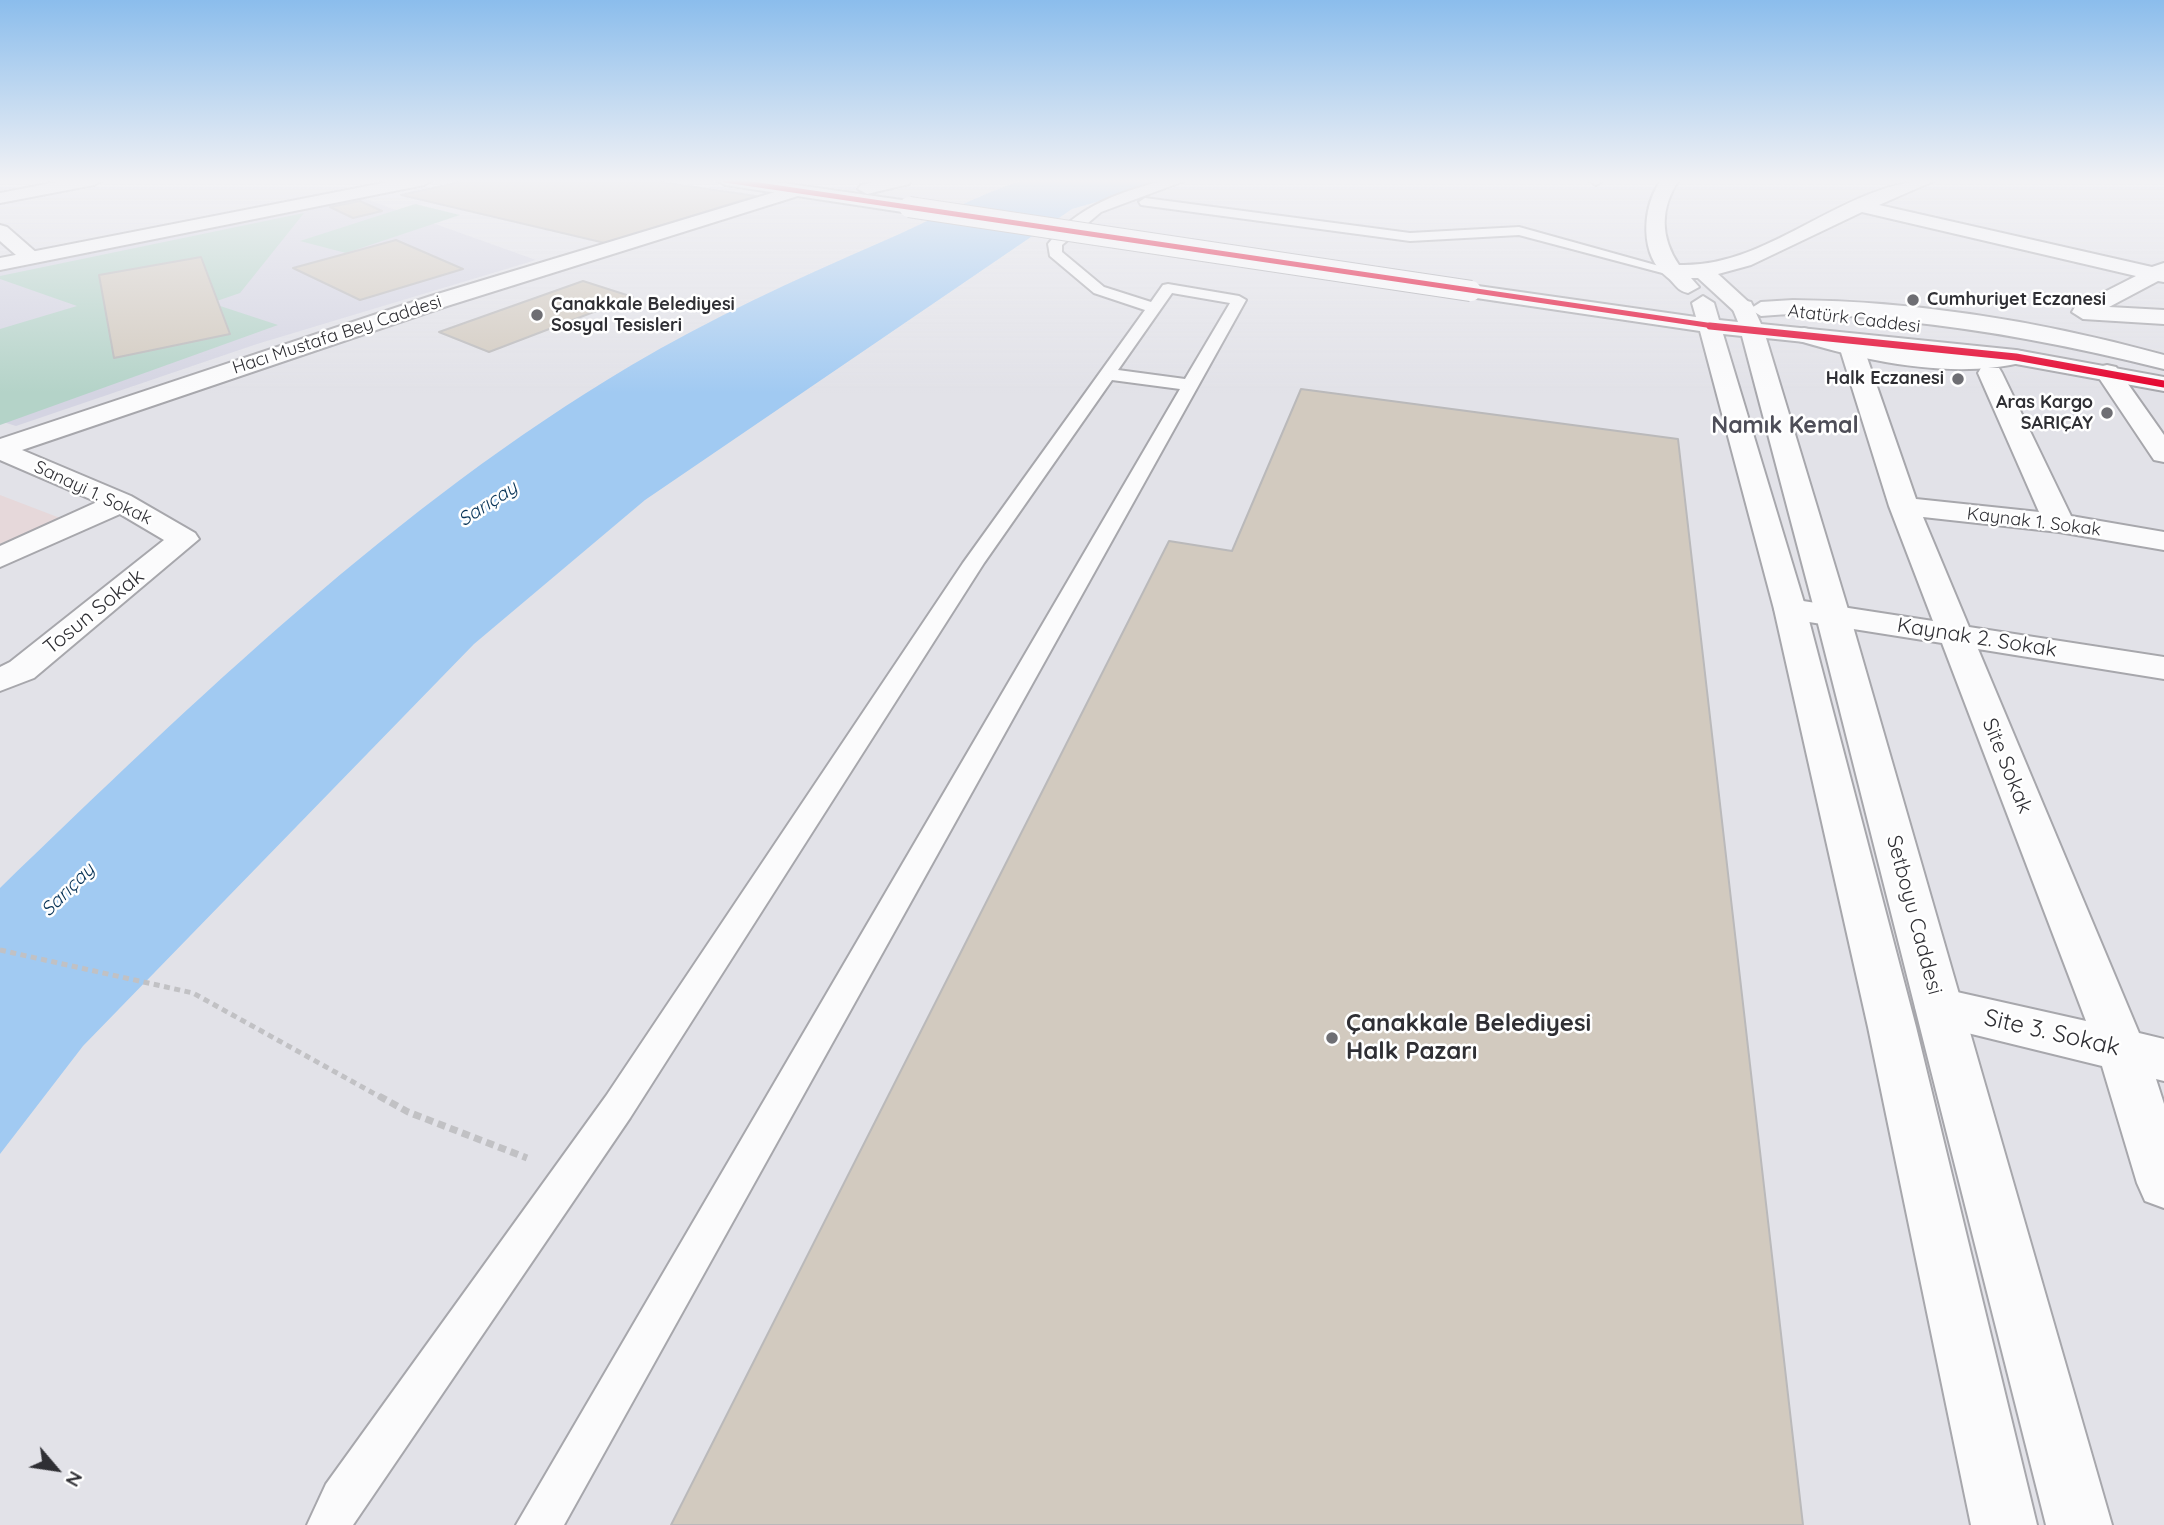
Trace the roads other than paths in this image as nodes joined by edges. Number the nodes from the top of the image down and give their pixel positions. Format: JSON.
{"nodes":[{"id":1,"x":23,"y":251,"type":"edge"},
{"id":2,"x":65,"y":251,"type":"edge"},
{"id":3,"x":594,"y":251,"type":"edge"},
{"id":4,"x":1055,"y":251,"type":"edge"},
{"id":5,"x":1247,"y":251,"type":"edge"},
{"id":6,"x":1595,"y":251,"type":"edge"},
{"id":7,"x":1660,"y":251,"type":"edge"},
{"id":8,"x":1765,"y":251,"type":"edge"},
{"id":9,"x":2063,"y":251,"type":"edge"},
{"id":10,"x":31,"y":258,"type":"junction"},
{"id":11,"x":0,"y":264,"type":"edge"},
{"id":12,"x":1670,"y":271,"type":"junction"},
{"id":13,"x":2161,"y":273,"type":"edge"},
{"id":14,"x":1472,"y":284,"type":"junction"},
{"id":15,"x":1154,"y":308,"type":"junction"},
{"id":16,"x":1729,"y":308,"type":"junction"},
{"id":17,"x":2164,"y":317,"type":"edge"},
{"id":18,"x":1804,"y":335,"type":"junction"},
{"id":19,"x":1852,"y":349,"type":"junction"},
{"id":20,"x":2016,"y":358,"type":"junction"},
{"id":21,"x":2164,"y":362,"type":"edge"},
{"id":22,"x":2164,"y":367,"type":"edge"},
{"id":23,"x":2107,"y":372,"type":"junction"},
{"id":24,"x":1990,"y":373,"type":"dead end"},
{"id":25,"x":1108,"y":374,"type":"junction"},
{"id":26,"x":2164,"y":384,"type":"edge"},
{"id":27,"x":1191,"y":385,"type":"junction"},
{"id":28,"x":0,"y":449,"type":"edge"},
{"id":29,"x":2164,"y":454,"type":"edge"},
{"id":30,"x":121,"y":502,"type":"junction"},
{"id":31,"x":1904,"y":506,"type":"junction"},
{"id":32,"x":2059,"y":523,"type":"junction"},
{"id":33,"x":184,"y":539,"type":"joint"},
{"id":34,"x":2164,"y":541,"type":"edge"},
{"id":35,"x":0,"y":558,"type":"edge"},
{"id":36,"x":1790,"y":609,"type":"junction"},
{"id":37,"x":1833,"y":616,"type":"junction"},
{"id":38,"x":1955,"y":634,"type":"junction"},
{"id":39,"x":2164,"y":667,"type":"edge"},
{"id":40,"x":7,"y":679,"type":"edge"},
{"id":41,"x":1939,"y":1007,"type":"junction"},
{"id":42,"x":2143,"y":1054,"type":"edge"},
{"id":43,"x":2164,"y":1183,"type":"edge"},
{"id":44,"x":330,"y":1525,"type":"edge"},
{"id":45,"x":539,"y":1525,"type":"edge"},
{"id":46,"x":2004,"y":1525,"type":"edge"},
{"id":47,"x":2079,"y":1525,"type":"edge"}],
"edges":[{"from":1,"to":10,"type":"street"},
{"from":2,"to":10,"type":"street"},
{"from":3,"to":28,"type":"street","name":"Hacı Mustafa Bey Caddesi"},
{"from":4,"to":15,"type":"lane"},
{"from":5,"to":14,"type":"street","bridge":true},
{"from":6,"to":12,"type":"lane"},
{"from":7,"to":12,"type":"street"},
{"from":8,"to":16,"type":"street"},
{"from":9,"to":13,"type":"street"},
{"from":10,"to":11,"type":"street"},
{"from":12,"to":16,"type":"street"},
{"from":12,"to":16,"type":"street"},
{"from":13,"to":17,"type":"street"},
{"from":14,"to":16,"type":"street"},
{"from":14,"to":16,"type":"street","name":"Atatürk Caddesi"},
{"from":15,"to":25,"type":"lane"},
{"from":15,"to":27,"type":"lane"},
{"from":16,"to":18,"type":"street"},
{"from":16,"to":21,"type":"street"},
{"from":16,"to":22,"type":"street","name":"Atatürk Caddesi"},
{"from":16,"to":36,"type":"street"},
{"from":16,"to":37,"type":"street","name":"Setboyu Caddesi"},
{"from":18,"to":19,"type":"street"},
{"from":18,"to":20,"type":"street"},
{"from":19,"to":20,"type":"street"},
{"from":19,"to":31,"type":"street","name":"Site Sokak"},
{"from":20,"to":23,"type":"street"},
{"from":23,"to":26,"type":"street"},
{"from":23,"to":29,"type":"street"},
{"from":24,"to":32,"type":"street"},
{"from":25,"to":27,"type":"lane"},
{"from":25,"to":44,"type":"lane"},
{"from":27,"to":45,"type":"lane"},
{"from":28,"to":30,"type":"street","name":"Sanayi 1. Sokak"},
{"from":30,"to":33,"type":"street","name":"Sanayi 1. Sokak"},
{"from":30,"to":35,"type":"street"},
{"from":31,"to":32,"type":"street","name":"Kaynak 1. Sokak"},
{"from":31,"to":38,"type":"street","name":"Site Sokak"},
{"from":32,"to":34,"type":"street","name":"Kaynak 1. Sokak"},
{"from":33,"to":40,"type":"street","name":"Tosun Sokak"},
{"from":36,"to":37,"type":"street","name":"Kaynak 2. Sokak"},
{"from":36,"to":46,"type":"street"},
{"from":37,"to":38,"type":"street","name":"Kaynak 2. Sokak"},
{"from":37,"to":41,"type":"street","name":"Setboyu Caddesi"},
{"from":38,"to":39,"type":"street","name":"Kaynak 2. Sokak"},
{"from":38,"to":42,"type":"street","name":"Site Sokak"},
{"from":41,"to":42,"type":"street","name":"Site 3. Sokak"},
{"from":41,"to":47,"type":"street","name":"Setboyu Caddesi"},
{"from":42,"to":43,"type":"street","name":"Site Sokak"}]}
